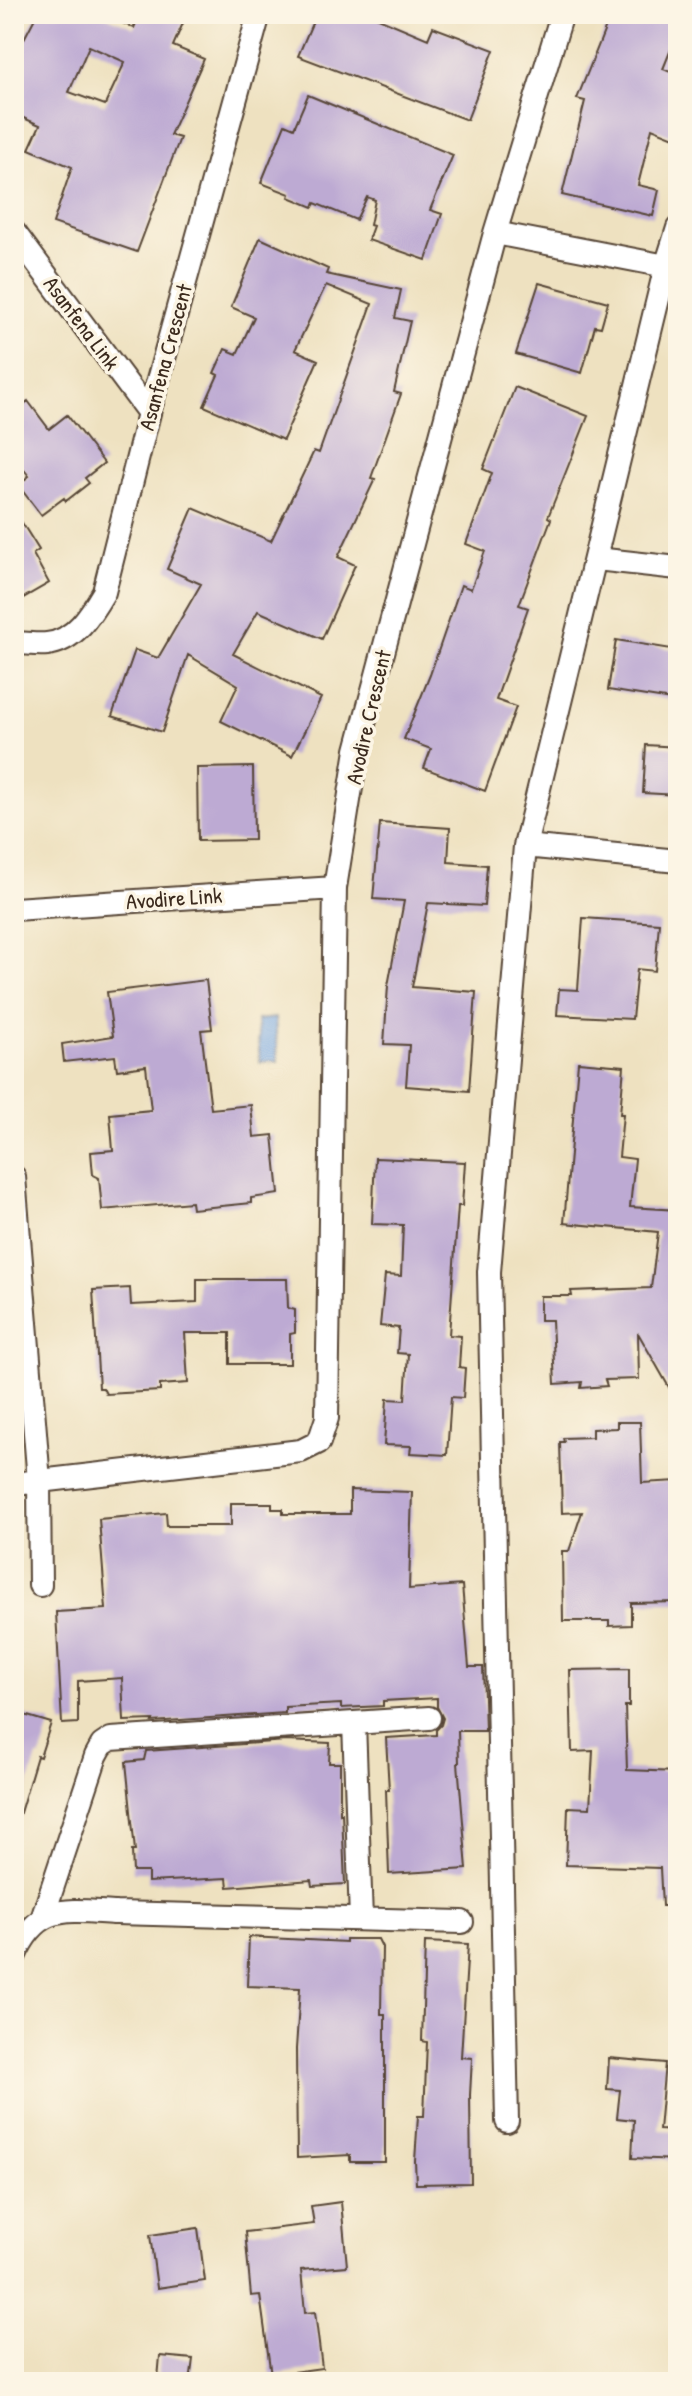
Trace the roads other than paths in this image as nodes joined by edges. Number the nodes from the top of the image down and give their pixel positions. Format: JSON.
{"nodes":[{"id":1,"x":259,"y":14,"type":"edge"},
{"id":2,"x":562,"y":14,"type":"edge"},
{"id":3,"x":678,"y":228,"type":"edge"},
{"id":4,"x":14,"y":232,"type":"edge"},
{"id":5,"x":495,"y":233,"type":"junction"},
{"id":6,"x":666,"y":266,"type":"junction"},
{"id":7,"x":149,"y":413,"type":"junction"},
{"id":8,"x":596,"y":559,"type":"junction"},
{"id":9,"x":678,"y":568,"type":"edge"},
{"id":10,"x":14,"y":643,"type":"edge"},
{"id":11,"x":525,"y":846,"type":"junction"},
{"id":12,"x":678,"y":861,"type":"edge"},
{"id":13,"x":335,"y":888,"type":"junction"},
{"id":14,"x":14,"y":909,"type":"edge"},
{"id":15,"x":14,"y":1177,"type":"edge"},
{"id":16,"x":14,"y":1183,"type":"edge"},
{"id":17,"x":39,"y":1481,"type":"junction"},
{"id":18,"x":14,"y":1484,"type":"edge"},
{"id":19,"x":40,"y":1585,"type":"dead end"},
{"id":20,"x":429,"y":1718,"type":"dead end"},
{"id":21,"x":354,"y":1723,"type":"junction"},
{"id":22,"x":43,"y":1916,"type":"junction"},
{"id":23,"x":361,"y":1919,"type":"junction"},
{"id":24,"x":462,"y":1922,"type":"dead end"},
{"id":25,"x":14,"y":1957,"type":"edge"},
{"id":26,"x":507,"y":2121,"type":"dead end"}],
"edges":[{"from":1,"to":7,"type":"street","name":"Asanfena Crescent"},
{"from":2,"to":5,"type":"street","name":"Avodire Crescent"},
{"from":3,"to":6,"type":"street"},
{"from":4,"to":7,"type":"street","name":"Asanfena Link"},
{"from":5,"to":6,"type":"street"},
{"from":5,"to":13,"type":"street","name":"Avodire Crescent"},
{"from":6,"to":8,"type":"street"},
{"from":7,"to":10,"type":"street","name":"Asanfena Crescent"},
{"from":8,"to":9,"type":"street"},
{"from":8,"to":11,"type":"street"},
{"from":11,"to":12,"type":"street"},
{"from":11,"to":26,"type":"street"},
{"from":13,"to":14,"type":"street","name":"Avodire Link"},
{"from":13,"to":17,"type":"street","name":"Avodire Crescent"},
{"from":15,"to":16,"type":"street"},
{"from":16,"to":17,"type":"street"},
{"from":17,"to":18,"type":"street"},
{"from":17,"to":19,"type":"street"},
{"from":20,"to":21,"type":"street"},
{"from":21,"to":22,"type":"street"},
{"from":21,"to":23,"type":"street"},
{"from":22,"to":23,"type":"street"},
{"from":22,"to":25,"type":"street"},
{"from":23,"to":24,"type":"street"}]}
